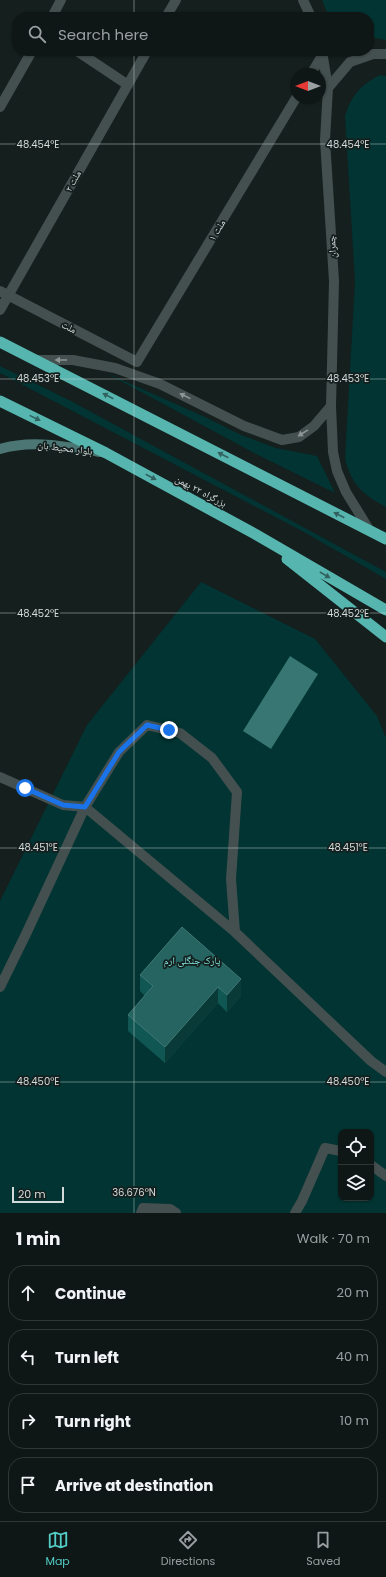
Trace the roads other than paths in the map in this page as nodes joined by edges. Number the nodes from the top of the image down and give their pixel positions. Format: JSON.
{"nodes":[{"id":1,"x":61,"y":0,"type":"edge"},
{"id":2,"x":176,"y":0,"type":"edge"},
{"id":3,"x":302,"y":0,"type":"edge"},
{"id":4,"x":55,"y":12,"type":"edge"},
{"id":5,"x":169,"y":12,"type":"edge"},
{"id":6,"x":308,"y":12,"type":"edge"},
{"id":7,"x":374,"y":54,"type":"edge"},
{"id":8,"x":386,"y":54,"type":"edge"},
{"id":9,"x":29,"y":56,"type":"edge"},
{"id":10,"x":84,"y":56,"type":"edge"},
{"id":11,"x":144,"y":56,"type":"edge"},
{"id":12,"x":320,"y":56,"type":"edge"},
{"id":13,"x":323,"y":56,"type":"edge"},
{"id":14,"x":367,"y":56,"type":"edge"},
{"id":15,"x":314,"y":68,"type":"edge"},
{"id":16,"x":128,"y":85,"type":"junction"},
{"id":17,"x":328,"y":88,"type":"junction"},
{"id":18,"x":292,"y":104,"type":"edge"},
{"id":19,"x":0,"y":107,"type":"edge"},
{"id":20,"x":4,"y":293,"type":"edge"},
{"id":21,"x":0,"y":310,"type":"edge"},
{"id":22,"x":0,"y":342,"type":"edge"},
{"id":23,"x":36,"y":360,"type":"junction"},
{"id":24,"x":137,"y":362,"type":"joint"},
{"id":25,"x":0,"y":401,"type":"edge"},
{"id":26,"x":331,"y":406,"type":"junction"},
{"id":27,"x":0,"y":449,"type":"edge"},
{"id":28,"x":106,"y":453,"type":"junction"},
{"id":29,"x":370,"y":531,"type":"junction"},
{"id":30,"x":255,"y":534,"type":"junction"},
{"id":31,"x":386,"y":539,"type":"edge"},
{"id":32,"x":386,"y":610,"type":"edge"},
{"id":33,"x":386,"y":637,"type":"edge"},
{"id":34,"x":0,"y":777,"type":"edge"},
{"id":35,"x":85,"y":807,"type":"junction"},
{"id":36,"x":235,"y":932,"type":"junction"},
{"id":37,"x":0,"y":987,"type":"edge"},
{"id":38,"x":386,"y":1072,"type":"edge"},
{"id":39,"x":338,"y":1150,"type":"edge"},
{"id":40,"x":374,"y":1167,"type":"edge"},
{"id":41,"x":386,"y":1176,"type":"edge"},
{"id":42,"x":141,"y":1213,"type":"edge"},
{"id":43,"x":176,"y":1213,"type":"edge"},
{"id":44,"x":295,"y":1213,"type":"edge"}],
"edges":[{"from":1,"to":4,"type":"street"},
{"from":2,"to":5,"type":"street"},
{"from":3,"to":6,"type":"street"},
{"from":7,"to":8,"type":"street"},
{"from":9,"to":19,"type":"street"},
{"from":10,"to":16,"type":"street"},
{"from":11,"to":16,"type":"street","name":"ملت ۲"},
{"from":12,"to":15,"type":"street"},
{"from":13,"to":17,"type":"street","name":"چمران"},
{"from":14,"to":17,"type":"street"},
{"from":16,"to":20,"type":"street","name":"ملت ۲"},
{"from":17,"to":26,"type":"street","name":"چمران"},
{"from":18,"to":24,"type":"street","name":"ملت ۱"},
{"from":20,"to":21,"type":"street","name":"ملت ۲"},
{"from":20,"to":24,"type":"street","name":"ملت"},
{"from":22,"to":23,"type":"highway"},
{"from":26,"to":23,"type":"street","one_way":true},
{"from":29,"to":23,"type":"highway","one_way":true},
{"from":25,"to":28,"type":"highway","name":"بزرگراه ۲۲ بهمن","one_way":true},
{"from":26,"to":29,"type":"street","name":"چمران"},
{"from":27,"to":28,"type":"main road","name":"بلوار محیط بان"},
{"from":28,"to":30,"type":"highway","name":"بزرگراه ۲۲ بهمن","one_way":true},
{"from":29,"to":31,"type":"highway"},
{"from":30,"to":32,"type":"highway","name":"بزرگراه ۲۲ بهمن","one_way":true},
{"from":30,"to":33,"type":"highway"},
{"from":34,"to":35,"type":"street"},
{"from":35,"to":36,"type":"street"},
{"from":35,"to":36,"type":"street"},
{"from":35,"to":37,"type":"street"},
{"from":36,"to":38,"type":"street"},
{"from":39,"to":44,"type":"street"},
{"from":40,"to":41,"type":"street"},
{"from":42,"to":43,"type":"street"}]}
